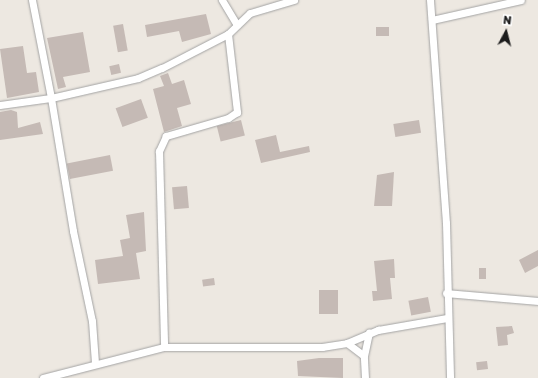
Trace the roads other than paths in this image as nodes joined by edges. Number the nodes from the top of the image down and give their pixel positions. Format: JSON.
{"nodes":[{"id":1,"x":32,"y":0,"type":"edge"},
{"id":2,"x":222,"y":0,"type":"edge"},
{"id":3,"x":294,"y":0,"type":"edge"},
{"id":4,"x":430,"y":0,"type":"edge"},
{"id":5,"x":521,"y":0,"type":"edge"},
{"id":6,"x":432,"y":20,"type":"junction"},
{"id":7,"x":237,"y":25,"type":"junction"},
{"id":8,"x":228,"y":34,"type":"junction"},
{"id":9,"x":51,"y":98,"type":"junction"},
{"id":10,"x":0,"y":105,"type":"edge"},
{"id":11,"x":446,"y":294,"type":"junction"},
{"id":12,"x":538,"y":301,"type":"edge"},
{"id":13,"x":447,"y":318,"type":"junction"},
{"id":14,"x":369,"y":333,"type":"junction"},
{"id":15,"x":346,"y":343,"type":"junction"},
{"id":16,"x":164,"y":347,"type":"junction"},
{"id":17,"x":364,"y":356,"type":"junction"},
{"id":18,"x":95,"y":363,"type":"junction"},
{"id":19,"x":43,"y":378,"type":"edge"},
{"id":20,"x":365,"y":378,"type":"edge"},
{"id":21,"x":450,"y":378,"type":"edge"}],
"edges":[{"from":1,"to":9,"type":"street"},
{"from":2,"to":7,"type":"street"},
{"from":3,"to":7,"type":"street"},
{"from":4,"to":6,"type":"street"},
{"from":5,"to":6,"type":"street"},
{"from":6,"to":11,"type":"street"},
{"from":7,"to":8,"type":"street"},
{"from":8,"to":9,"type":"street"},
{"from":8,"to":16,"type":"street"},
{"from":9,"to":10,"type":"street"},
{"from":9,"to":18,"type":"street"},
{"from":11,"to":12,"type":"street"},
{"from":11,"to":13,"type":"street"},
{"from":13,"to":14,"type":"street"},
{"from":13,"to":21,"type":"street"},
{"from":14,"to":15,"type":"street"},
{"from":14,"to":17,"type":"street"},
{"from":15,"to":16,"type":"street"},
{"from":15,"to":17,"type":"street"},
{"from":16,"to":18,"type":"street"},
{"from":17,"to":20,"type":"street"},
{"from":18,"to":19,"type":"street"}]}
